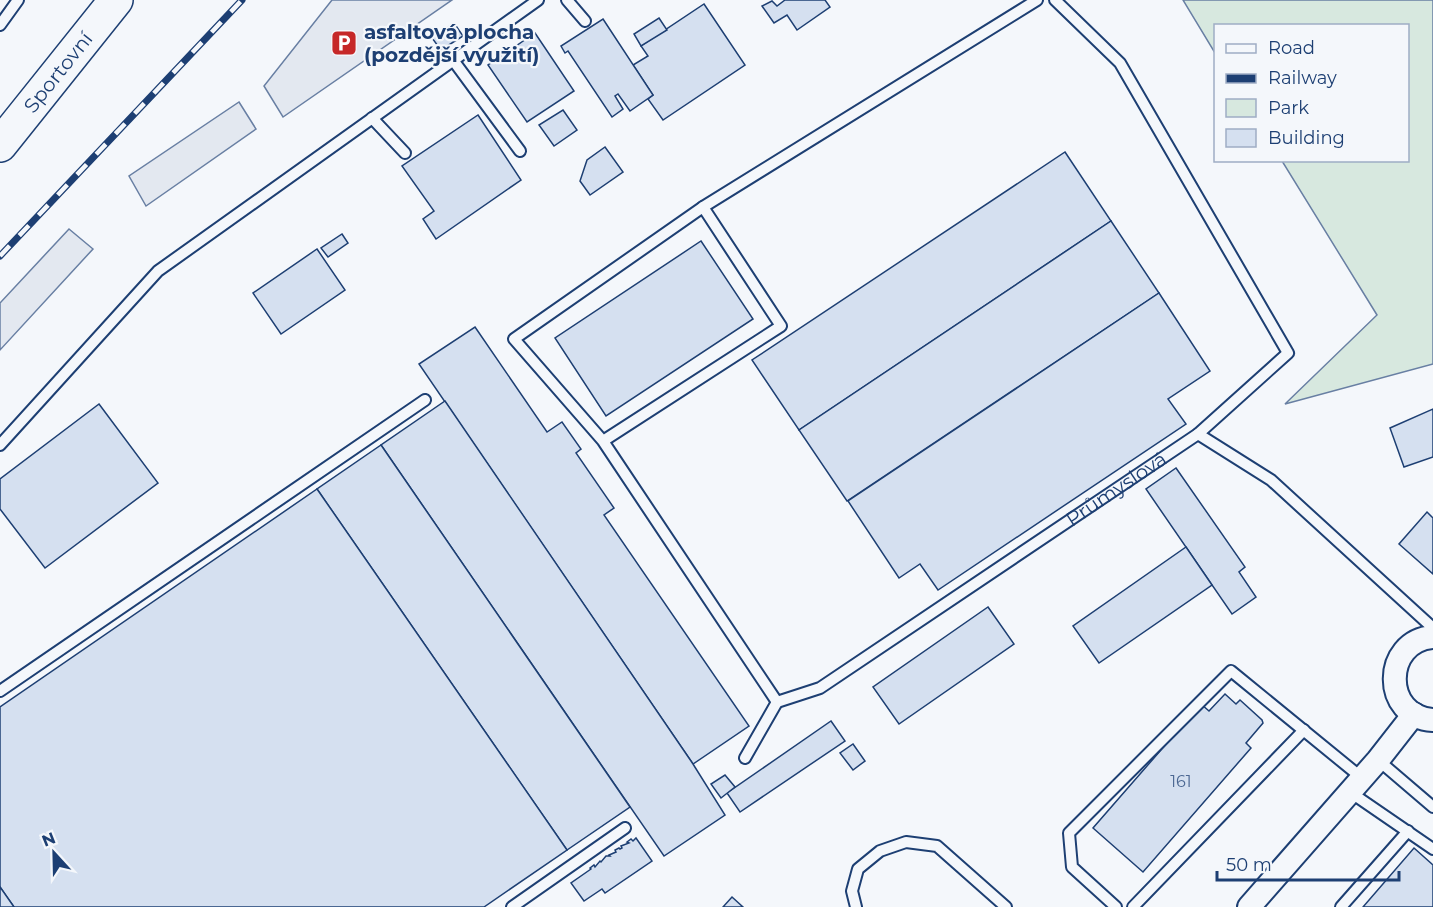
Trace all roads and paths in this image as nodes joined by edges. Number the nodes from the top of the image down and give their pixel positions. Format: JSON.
{"nodes":[{"id":1,"x":18,"y":0,"type":"edge"},
{"id":2,"x":116,"y":0,"type":"edge"},
{"id":3,"x":538,"y":0,"type":"edge"},
{"id":4,"x":567,"y":0,"type":"edge"},
{"id":5,"x":1037,"y":0,"type":"edge"},
{"id":6,"x":1055,"y":0,"type":"edge"},
{"id":7,"x":585,"y":21,"type":"dead end"},
{"id":8,"x":0,"y":25,"type":"edge"},
{"id":9,"x":453,"y":60,"type":"junction"},
{"id":10,"x":372,"y":118,"type":"junction"},
{"id":11,"x":0,"y":146,"type":"edge"},
{"id":12,"x":520,"y":151,"type":"dead end"},
{"id":13,"x":405,"y":153,"type":"dead end"},
{"id":14,"x":703,"y":207,"type":"junction"},
{"id":15,"x":424,"y":400,"type":"dead end"},
{"id":16,"x":1198,"y":434,"type":"junction"},
{"id":17,"x":603,"y":441,"type":"junction"},
{"id":18,"x":0,"y":445,"type":"edge"},
{"id":19,"x":1433,"y":628,"type":"edge"},
{"id":20,"x":1433,"y":637,"type":"edge"},
{"id":21,"x":0,"y":691,"type":"edge"},
{"id":22,"x":777,"y":702,"type":"junction"},
{"id":23,"x":1423,"y":717,"type":"edge"},
{"id":24,"x":1304,"y":730,"type":"junction"},
{"id":25,"x":746,"y":758,"type":"dead end"},
{"id":26,"x":1377,"y":760,"type":"junction"},
{"id":27,"x":1356,"y":785,"type":"junction"},
{"id":28,"x":1433,"y":807,"type":"edge"},
{"id":29,"x":624,"y":828,"type":"dead end"},
{"id":30,"x":1408,"y":831,"type":"junction"},
{"id":31,"x":1433,"y":849,"type":"edge"},
{"id":32,"x":512,"y":907,"type":"edge"},
{"id":33,"x":856,"y":907,"type":"edge"},
{"id":34,"x":1006,"y":907,"type":"edge"},
{"id":35,"x":1116,"y":907,"type":"edge"},
{"id":36,"x":1133,"y":907,"type":"edge"},
{"id":37,"x":1249,"y":907,"type":"edge"},
{"id":38,"x":1341,"y":907,"type":"edge"}],
"edges":[{"from":1,"to":8,"type":"lane"},
{"from":2,"to":11,"type":"main road","name":"Sportovní"},
{"from":3,"to":9,"type":"lane"},
{"from":4,"to":7,"type":"lane"},
{"from":5,"to":14,"type":"lane"},
{"from":6,"to":16,"type":"lane","name":"Průmyslová"},
{"from":9,"to":10,"type":"lane"},
{"from":9,"to":12,"type":"lane"},
{"from":10,"to":13,"type":"lane"},
{"from":10,"to":18,"type":"lane"},
{"from":14,"to":17,"type":"lane"},
{"from":14,"to":17,"type":"lane"},
{"from":15,"to":21,"type":"lane"},
{"from":16,"to":19,"type":"lane"},
{"from":16,"to":22,"type":"lane","name":"Průmyslová"},
{"from":17,"to":22,"type":"lane"},
{"from":20,"to":23,"type":"street"},
{"from":22,"to":25,"type":"lane"},
{"from":23,"to":26,"type":"street"},
{"from":24,"to":27,"type":"lane"},
{"from":24,"to":35,"type":"lane"},
{"from":24,"to":36,"type":"lane"},
{"from":26,"to":27,"type":"street"},
{"from":26,"to":28,"type":"lane"},
{"from":27,"to":30,"type":"lane"},
{"from":27,"to":37,"type":"street"},
{"from":29,"to":32,"type":"lane"},
{"from":30,"to":31,"type":"lane"},
{"from":30,"to":38,"type":"lane"},
{"from":33,"to":34,"type":"lane"}]}
